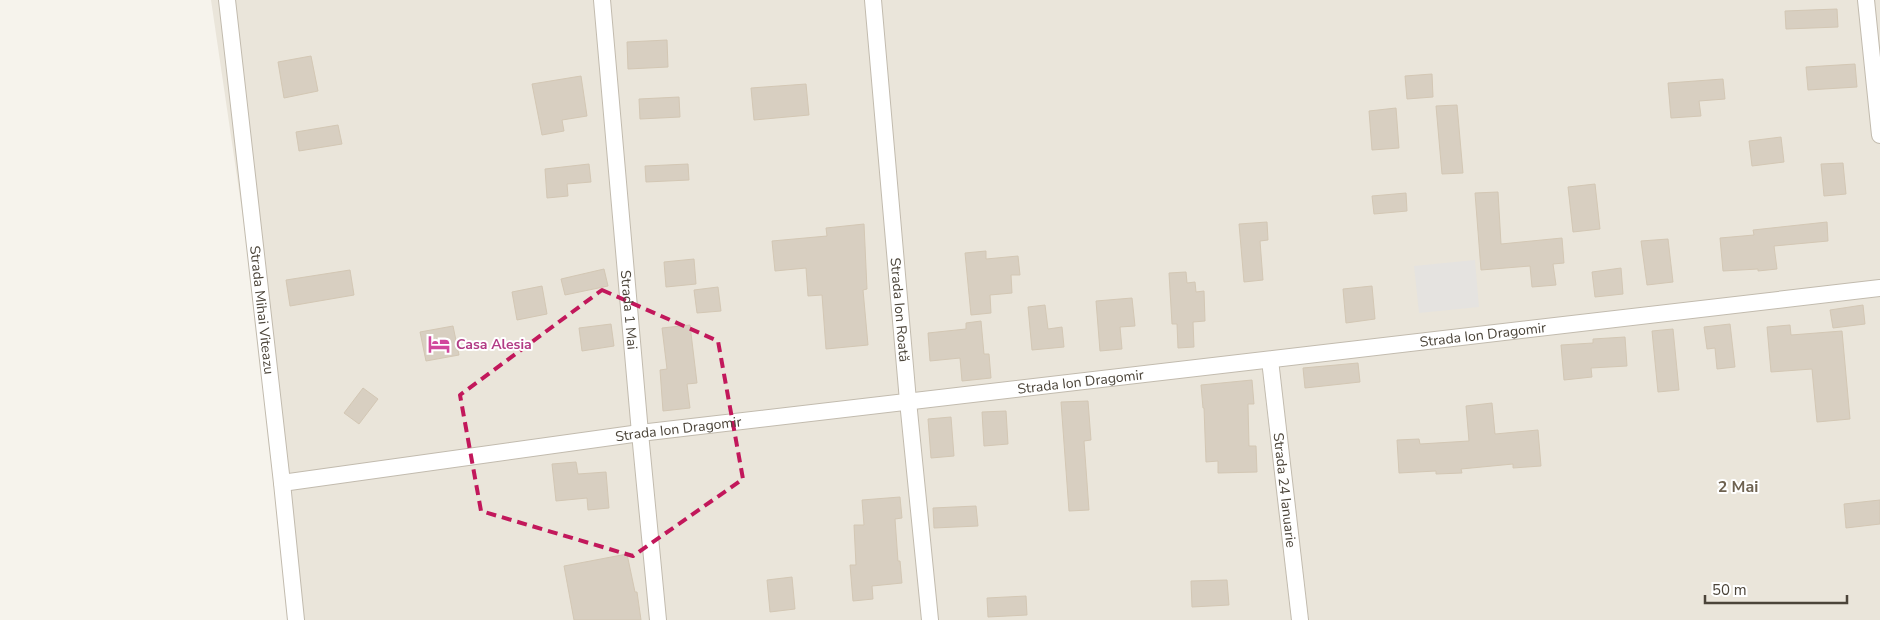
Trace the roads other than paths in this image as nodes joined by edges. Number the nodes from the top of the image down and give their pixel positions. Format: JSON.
{"nodes":[{"id":1,"x":228,"y":0,"type":"edge"},
{"id":2,"x":602,"y":0,"type":"edge"},
{"id":3,"x":873,"y":0,"type":"edge"},
{"id":4,"x":1866,"y":0,"type":"edge"},
{"id":5,"x":1880,"y":134,"type":"edge"},
{"id":6,"x":1880,"y":288,"type":"edge"},
{"id":7,"x":1270,"y":360,"type":"junction"},
{"id":8,"x":908,"y":402,"type":"junction"},
{"id":9,"x":640,"y":433,"type":"junction"},
{"id":10,"x":282,"y":483,"type":"junction"},
{"id":11,"x":296,"y":620,"type":"edge"},
{"id":12,"x":658,"y":620,"type":"edge"},
{"id":13,"x":930,"y":620,"type":"edge"},
{"id":14,"x":1300,"y":620,"type":"edge"}],
"edges":[{"from":1,"to":10,"type":"street","name":"Strada Mihai Viteazu"},
{"from":2,"to":9,"type":"street","name":"Strada 1 Mai"},
{"from":3,"to":8,"type":"street","name":"Strada Ion Roată"},
{"from":4,"to":5,"type":"street"},
{"from":6,"to":7,"type":"street","name":"Strada Ion Dragomir"},
{"from":7,"to":8,"type":"street","name":"Strada Ion Dragomir"},
{"from":7,"to":14,"type":"street","name":"Strada 24 Ianuarie"},
{"from":8,"to":9,"type":"street","name":"Strada Ion Dragomir"},
{"from":8,"to":13,"type":"street","name":"Strada Ion Roată"},
{"from":9,"to":10,"type":"street","name":"Strada Ion Dragomir"},
{"from":9,"to":12,"type":"street","name":"Strada 1 Mai"},
{"from":10,"to":11,"type":"street","name":"Strada Mihai Viteazu"}]}
